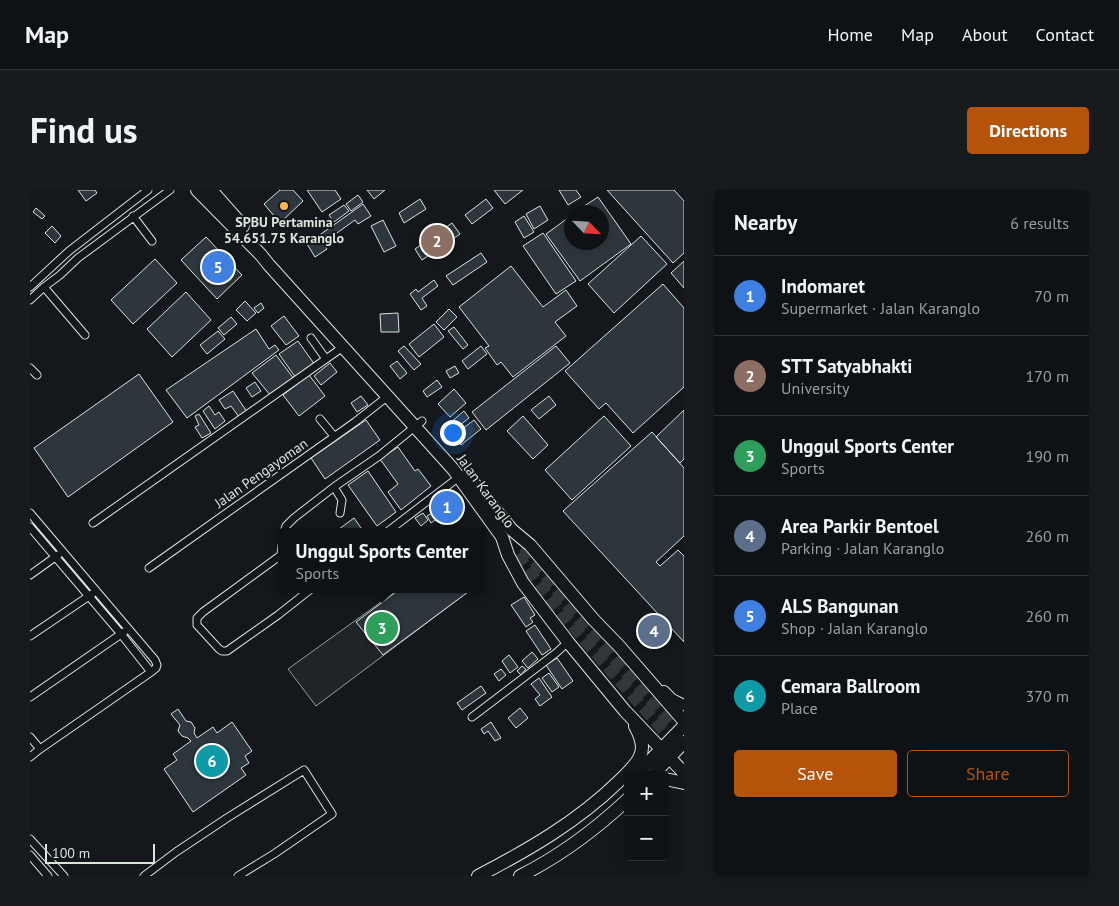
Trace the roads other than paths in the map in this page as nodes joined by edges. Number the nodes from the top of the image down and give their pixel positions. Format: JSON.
{"nodes":[{"id":1,"x":148,"y":190,"type":"edge"},
{"id":2,"x":197,"y":190,"type":"edge"},
{"id":3,"x":211,"y":190,"type":"edge"},
{"id":4,"x":167,"y":191,"type":"edge"},
{"id":5,"x":133,"y":216,"type":"junction"},
{"id":6,"x":152,"y":241,"type":"dead end"},
{"id":7,"x":30,"y":287,"type":"edge"},
{"id":8,"x":44,"y":287,"type":"junction"},
{"id":9,"x":30,"y":300,"type":"edge"},
{"id":10,"x":85,"y":335,"type":"dead end"},
{"id":11,"x":312,"y":338,"type":"dead end"},
{"id":12,"x":342,"y":347,"type":"junction"},
{"id":13,"x":326,"y":358,"type":"junction"},
{"id":14,"x":30,"y":368,"type":"edge"},
{"id":15,"x":38,"y":375,"type":"dead end"},
{"id":16,"x":388,"y":396,"type":"junction"},
{"id":17,"x":320,"y":419,"type":"dead end"},
{"id":18,"x":419,"y":424,"type":"junction"},
{"id":19,"x":334,"y":436,"type":"junction"},
{"id":20,"x":458,"y":477,"type":"junction"},
{"id":21,"x":334,"y":487,"type":"junction"},
{"id":22,"x":30,"y":513,"type":"edge"},
{"id":23,"x":340,"y":513,"type":"dead end"},
{"id":24,"x":93,"y":523,"type":"dead end"},
{"id":25,"x":30,"y":527,"type":"edge"},
{"id":26,"x":285,"y":528,"type":"edge"},
{"id":27,"x":392,"y":528,"type":"edge"},
{"id":28,"x":507,"y":534,"type":"junction"},
{"id":29,"x":520,"y":551,"type":"tunnel mouth"},
{"id":30,"x":63,"y":552,"type":"junction"},
{"id":31,"x":278,"y":556,"type":"edge"},
{"id":32,"x":56,"y":557,"type":"junction"},
{"id":33,"x":149,"y":568,"type":"dead end"},
{"id":34,"x":30,"y":575,"type":"edge"},
{"id":35,"x":96,"y":590,"type":"junction"},
{"id":36,"x":305,"y":593,"type":"edge"},
{"id":37,"x":88,"y":596,"type":"junction"},
{"id":38,"x":129,"y":628,"type":"junction"},
{"id":39,"x":121,"y":634,"type":"junction"},
{"id":40,"x":30,"y":636,"type":"edge"},
{"id":41,"x":568,"y":642,"type":"junction"},
{"id":42,"x":619,"y":646,"type":"junction"},
{"id":43,"x":151,"y":672,"type":"junction"},
{"id":44,"x":30,"y":697,"type":"edge"},
{"id":45,"x":684,"y":704,"type":"edge"},
{"id":46,"x":626,"y":711,"type":"junction"},
{"id":47,"x":472,"y":717,"type":"dead end"},
{"id":48,"x":684,"y":721,"type":"edge"},
{"id":49,"x":684,"y":726,"type":"edge"},
{"id":50,"x":30,"y":736,"type":"edge"},
{"id":51,"x":684,"y":742,"type":"edge"},
{"id":52,"x":40,"y":749,"type":"junction"},
{"id":53,"x":665,"y":753,"type":"junction"},
{"id":54,"x":30,"y":757,"type":"edge"},
{"id":55,"x":641,"y":771,"type":"edge"},
{"id":56,"x":655,"y":771,"type":"edge"},
{"id":57,"x":684,"y":773,"type":"edge"},
{"id":58,"x":669,"y":780,"type":"edge"},
{"id":59,"x":684,"y":783,"type":"edge"},
{"id":60,"x":624,"y":785,"type":"edge"},
{"id":61,"x":624,"y":803,"type":"edge"},
{"id":62,"x":30,"y":839,"type":"edge"},
{"id":63,"x":30,"y":855,"type":"edge"},
{"id":64,"x":48,"y":876,"type":"edge"},
{"id":65,"x":64,"y":876,"type":"edge"},
{"id":66,"x":144,"y":876,"type":"edge"},
{"id":67,"x":238,"y":876,"type":"edge"},
{"id":68,"x":478,"y":876,"type":"edge"},
{"id":69,"x":492,"y":876,"type":"edge"},
{"id":70,"x":520,"y":876,"type":"edge"}],
"edges":[{"from":1,"to":7,"type":"street"},
{"from":2,"to":12,"type":"highway","name":"Jalan Karanglo"},
{"from":3,"to":18,"type":"highway","name":"Jalan Karanglo"},
{"from":4,"to":5,"type":"street"},
{"from":5,"to":6,"type":"street"},
{"from":5,"to":8,"type":"street"},
{"from":8,"to":9,"type":"street"},
{"from":8,"to":10,"type":"street"},
{"from":11,"to":13,"type":"street"},
{"from":12,"to":13,"type":"street"},
{"from":12,"to":16,"type":"highway","name":"Jalan Karanglo"},
{"from":13,"to":24,"type":"street"},
{"from":14,"to":15,"type":"street"},
{"from":16,"to":18,"type":"highway","name":"Jalan Karanglo"},
{"from":16,"to":19,"type":"street","name":"Jalan Pengayoman"},
{"from":17,"to":19,"type":"street"},
{"from":18,"to":20,"type":"highway","name":"Jalan Karanglo"},
{"from":18,"to":21,"type":"street"},
{"from":18,"to":28,"type":"highway","name":"Jalan Karanglo"},
{"from":19,"to":33,"type":"street","name":"Jalan Pengayoman"},
{"from":20,"to":27,"type":"street"},
{"from":20,"to":28,"type":"highway","name":"Jalan Karanglo"},
{"from":21,"to":23,"type":"street"},
{"from":21,"to":26,"type":"street"},
{"from":22,"to":30,"type":"street"},
{"from":25,"to":32,"type":"street"},
{"from":28,"to":29,"type":"highway"},
{"from":28,"to":41,"type":"highway","name":"Jalan Karanglo"},
{"from":28,"to":42,"type":"highway","name":"Jalan Karanglo"},
{"from":30,"to":32,"type":"street"},
{"from":30,"to":35,"type":"street"},
{"from":31,"to":36,"type":"street"},
{"from":32,"to":34,"type":"street"},
{"from":32,"to":37,"type":"street"},
{"from":35,"to":37,"type":"street"},
{"from":35,"to":38,"type":"street"},
{"from":37,"to":39,"type":"street"},
{"from":37,"to":40,"type":"street"},
{"from":38,"to":39,"type":"street"},
{"from":38,"to":43,"type":"street"},
{"from":39,"to":43,"type":"street"},
{"from":39,"to":44,"type":"street"},
{"from":41,"to":46,"type":"highway","name":"Jalan Karanglo"},
{"from":41,"to":47,"type":"street"},
{"from":42,"to":45,"type":"main road"},
{"from":42,"to":48,"type":"highway","name":"Jalan Karanglo"},
{"from":43,"to":52,"type":"street"},
{"from":46,"to":53,"type":"highway","name":"Jalan Karanglo"},
{"from":46,"to":68,"type":"highway"},
{"from":49,"to":53,"type":"highway"},
{"from":50,"to":52,"type":"street"},
{"from":51,"to":53,"type":"highway"},
{"from":52,"to":54,"type":"street"},
{"from":53,"to":55,"type":"highway"},
{"from":53,"to":56,"type":"highway"},
{"from":53,"to":57,"type":"highway","name":"Jalan Karanglo"},
{"from":58,"to":59,"type":"highway"},
{"from":60,"to":69,"type":"highway"},
{"from":61,"to":70,"type":"highway"},
{"from":62,"to":65,"type":"street"},
{"from":63,"to":64,"type":"street"},
{"from":66,"to":67,"type":"street"}]}
